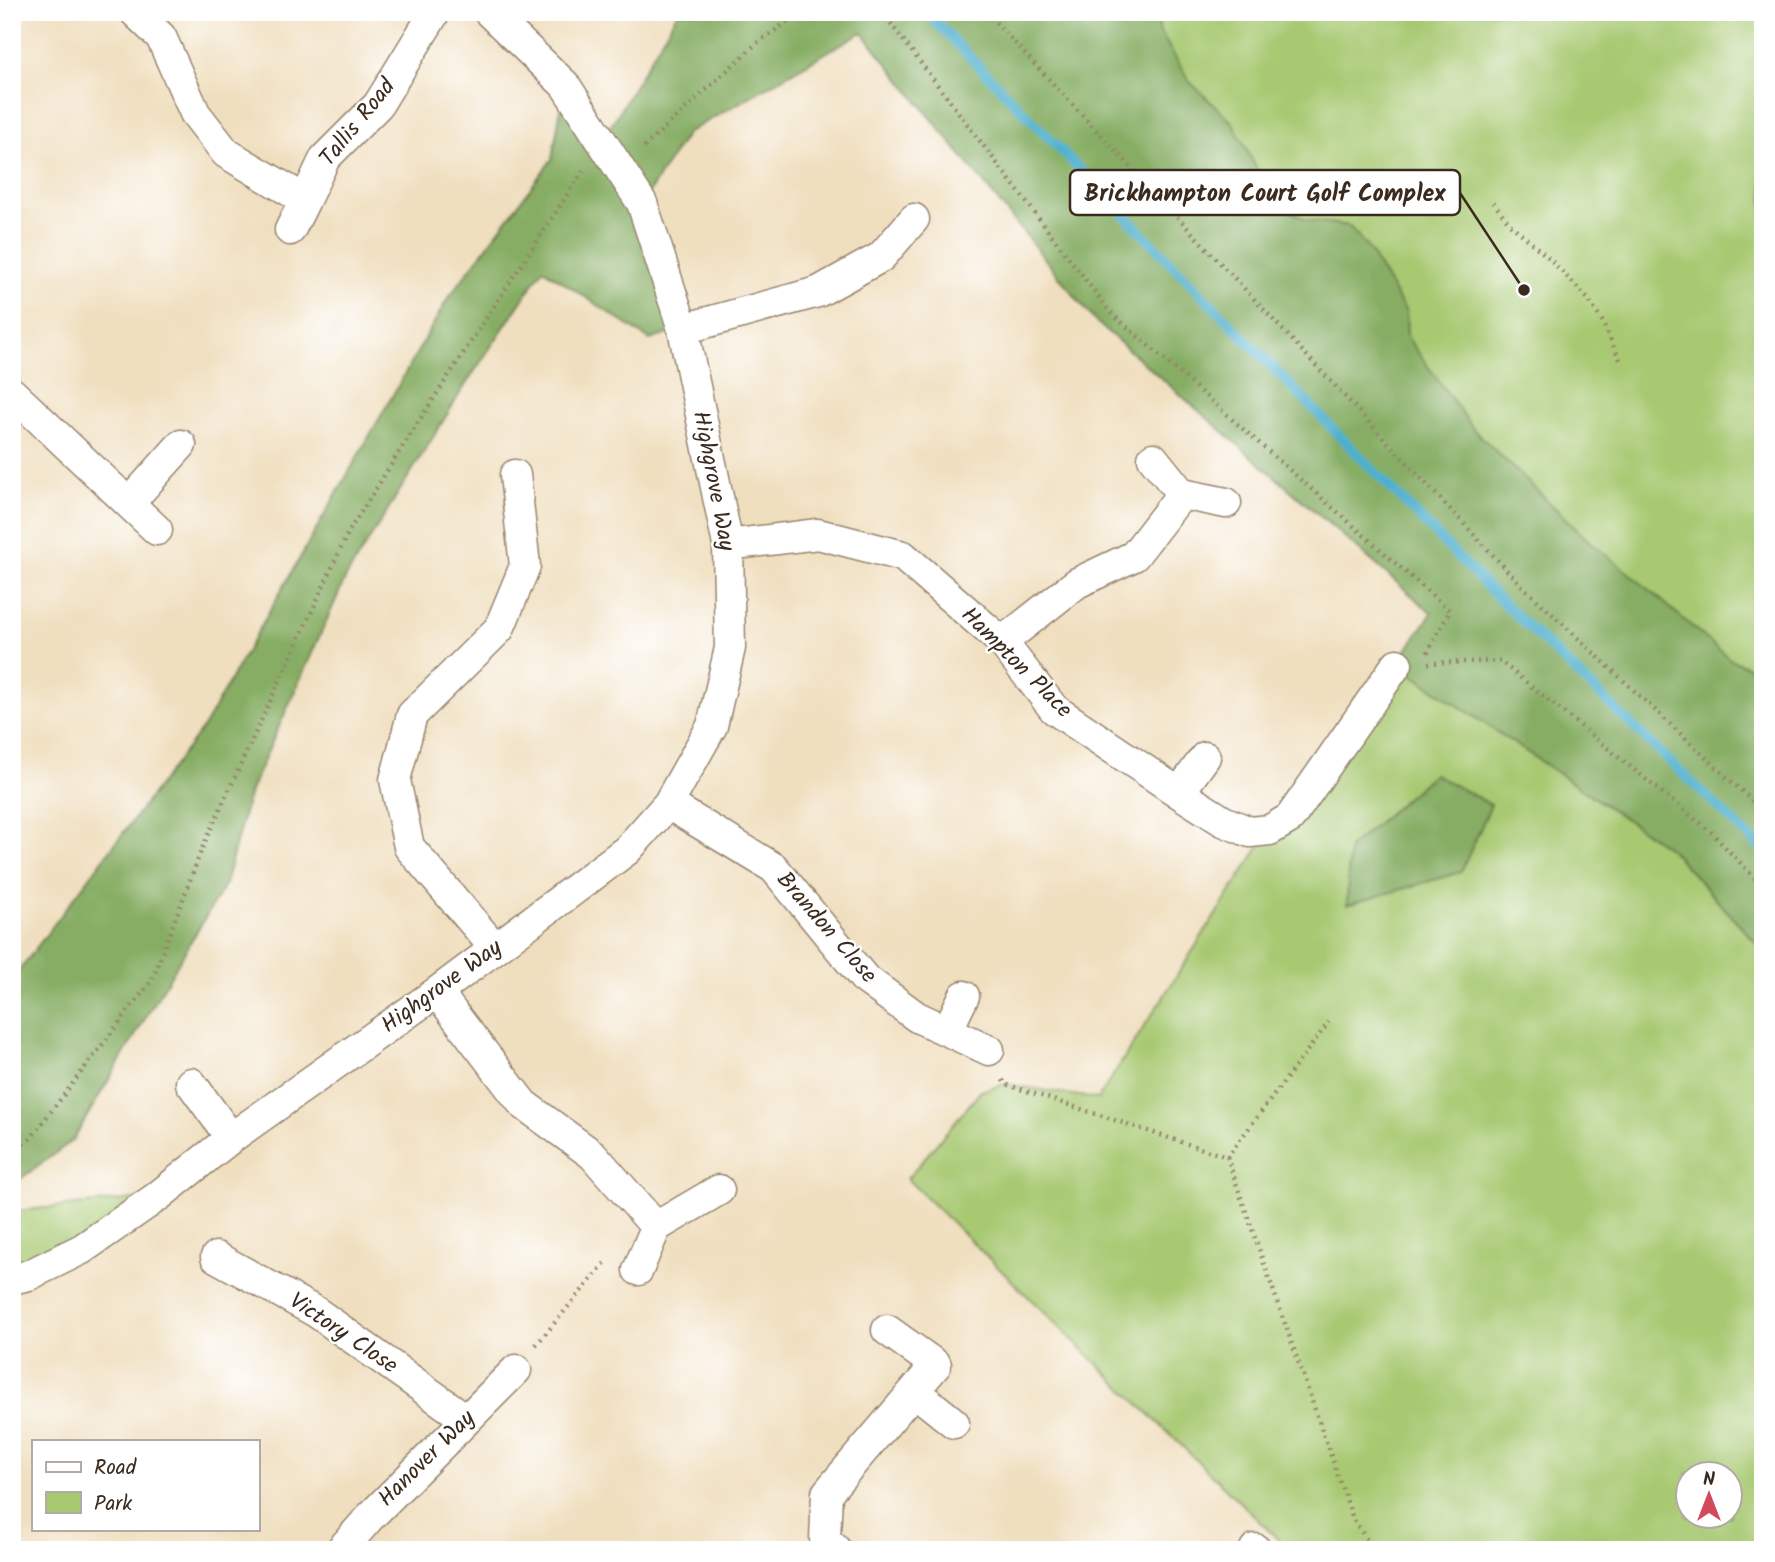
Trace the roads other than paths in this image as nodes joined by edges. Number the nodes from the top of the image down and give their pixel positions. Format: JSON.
{"nodes":[{"id":1,"x":135,"y":12,"type":"edge"},
{"id":2,"x":435,"y":12,"type":"edge"},
{"id":3,"x":489,"y":12,"type":"edge"},
{"id":4,"x":305,"y":200,"type":"junction"},
{"id":5,"x":914,"y":219,"type":"dead end"},
{"id":6,"x":290,"y":230,"type":"dead end"},
{"id":7,"x":683,"y":329,"type":"junction"},
{"id":8,"x":12,"y":393,"type":"edge"},
{"id":9,"x":181,"y":445,"type":"dead end"},
{"id":10,"x":1153,"y":458,"type":"dead end"},
{"id":11,"x":515,"y":475,"type":"dead end"},
{"id":12,"x":1182,"y":494,"type":"junction"},
{"id":13,"x":130,"y":503,"type":"junction"},
{"id":14,"x":1226,"y":503,"type":"dead end"},
{"id":15,"x":157,"y":530,"type":"dead end"},
{"id":16,"x":728,"y":545,"type":"junction"},
{"id":17,"x":1002,"y":642,"type":"junction"},
{"id":18,"x":1397,"y":664,"type":"dead end"},
{"id":19,"x":1205,"y":757,"type":"dead end"},
{"id":20,"x":1179,"y":793,"type":"junction"},
{"id":21,"x":668,"y":804,"type":"junction"},
{"id":22,"x":495,"y":948,"type":"junction"},
{"id":23,"x":437,"y":992,"type":"junction"},
{"id":24,"x":964,"y":996,"type":"dead end"},
{"id":25,"x":947,"y":1031,"type":"junction"},
{"id":26,"x":989,"y":1049,"type":"road end"},
{"id":27,"x":191,"y":1083,"type":"dead end"},
{"id":28,"x":231,"y":1138,"type":"junction"},
{"id":29,"x":719,"y":1189,"type":"dead end"},
{"id":30,"x":656,"y":1227,"type":"junction"},
{"id":31,"x":216,"y":1257,"type":"dead end"},
{"id":32,"x":638,"y":1270,"type":"dead end"},
{"id":33,"x":12,"y":1279,"type":"edge"},
{"id":34,"x":887,"y":1329,"type":"dead end"},
{"id":35,"x":516,"y":1370,"type":"road end"},
{"id":36,"x":914,"y":1391,"type":"junction"},
{"id":37,"x":466,"y":1419,"type":"junction"},
{"id":38,"x":954,"y":1423,"type":"dead end"},
{"id":39,"x":341,"y":1550,"type":"edge"},
{"id":40,"x":836,"y":1550,"type":"edge"}],
"edges":[{"from":1,"to":4,"type":"street"},
{"from":2,"to":4,"type":"street","name":"Tallis Road"},
{"from":3,"to":7,"type":"street","name":"Highgrove Way"},
{"from":4,"to":6,"type":"street","name":"Tallis Road"},
{"from":5,"to":7,"type":"street"},
{"from":7,"to":16,"type":"street","name":"Highgrove Way"},
{"from":8,"to":13,"type":"street"},
{"from":9,"to":13,"type":"street"},
{"from":10,"to":12,"type":"street"},
{"from":11,"to":22,"type":"street"},
{"from":12,"to":14,"type":"street"},
{"from":12,"to":17,"type":"street"},
{"from":13,"to":15,"type":"street"},
{"from":16,"to":17,"type":"street","name":"Hampton Place"},
{"from":16,"to":21,"type":"street","name":"Highgrove Way"},
{"from":17,"to":20,"type":"street","name":"Hampton Place"},
{"from":18,"to":20,"type":"street","name":"Hampton Place"},
{"from":19,"to":20,"type":"street"},
{"from":21,"to":22,"type":"street","name":"Highgrove Way"},
{"from":21,"to":25,"type":"street","name":"Brandon Close"},
{"from":22,"to":23,"type":"street","name":"Highgrove Way"},
{"from":23,"to":28,"type":"street","name":"Highgrove Way"},
{"from":23,"to":30,"type":"street"},
{"from":24,"to":25,"type":"street"},
{"from":25,"to":26,"type":"street","name":"Brandon Close"},
{"from":27,"to":28,"type":"street"},
{"from":28,"to":33,"type":"street","name":"Highgrove Way"},
{"from":29,"to":30,"type":"street"},
{"from":30,"to":32,"type":"street"},
{"from":31,"to":37,"type":"street","name":"Victory Close"},
{"from":34,"to":36,"type":"street"},
{"from":35,"to":37,"type":"street","name":"Hanover Way"},
{"from":36,"to":38,"type":"street"},
{"from":36,"to":40,"type":"street"},
{"from":37,"to":39,"type":"street","name":"Hanover Way"}]}
